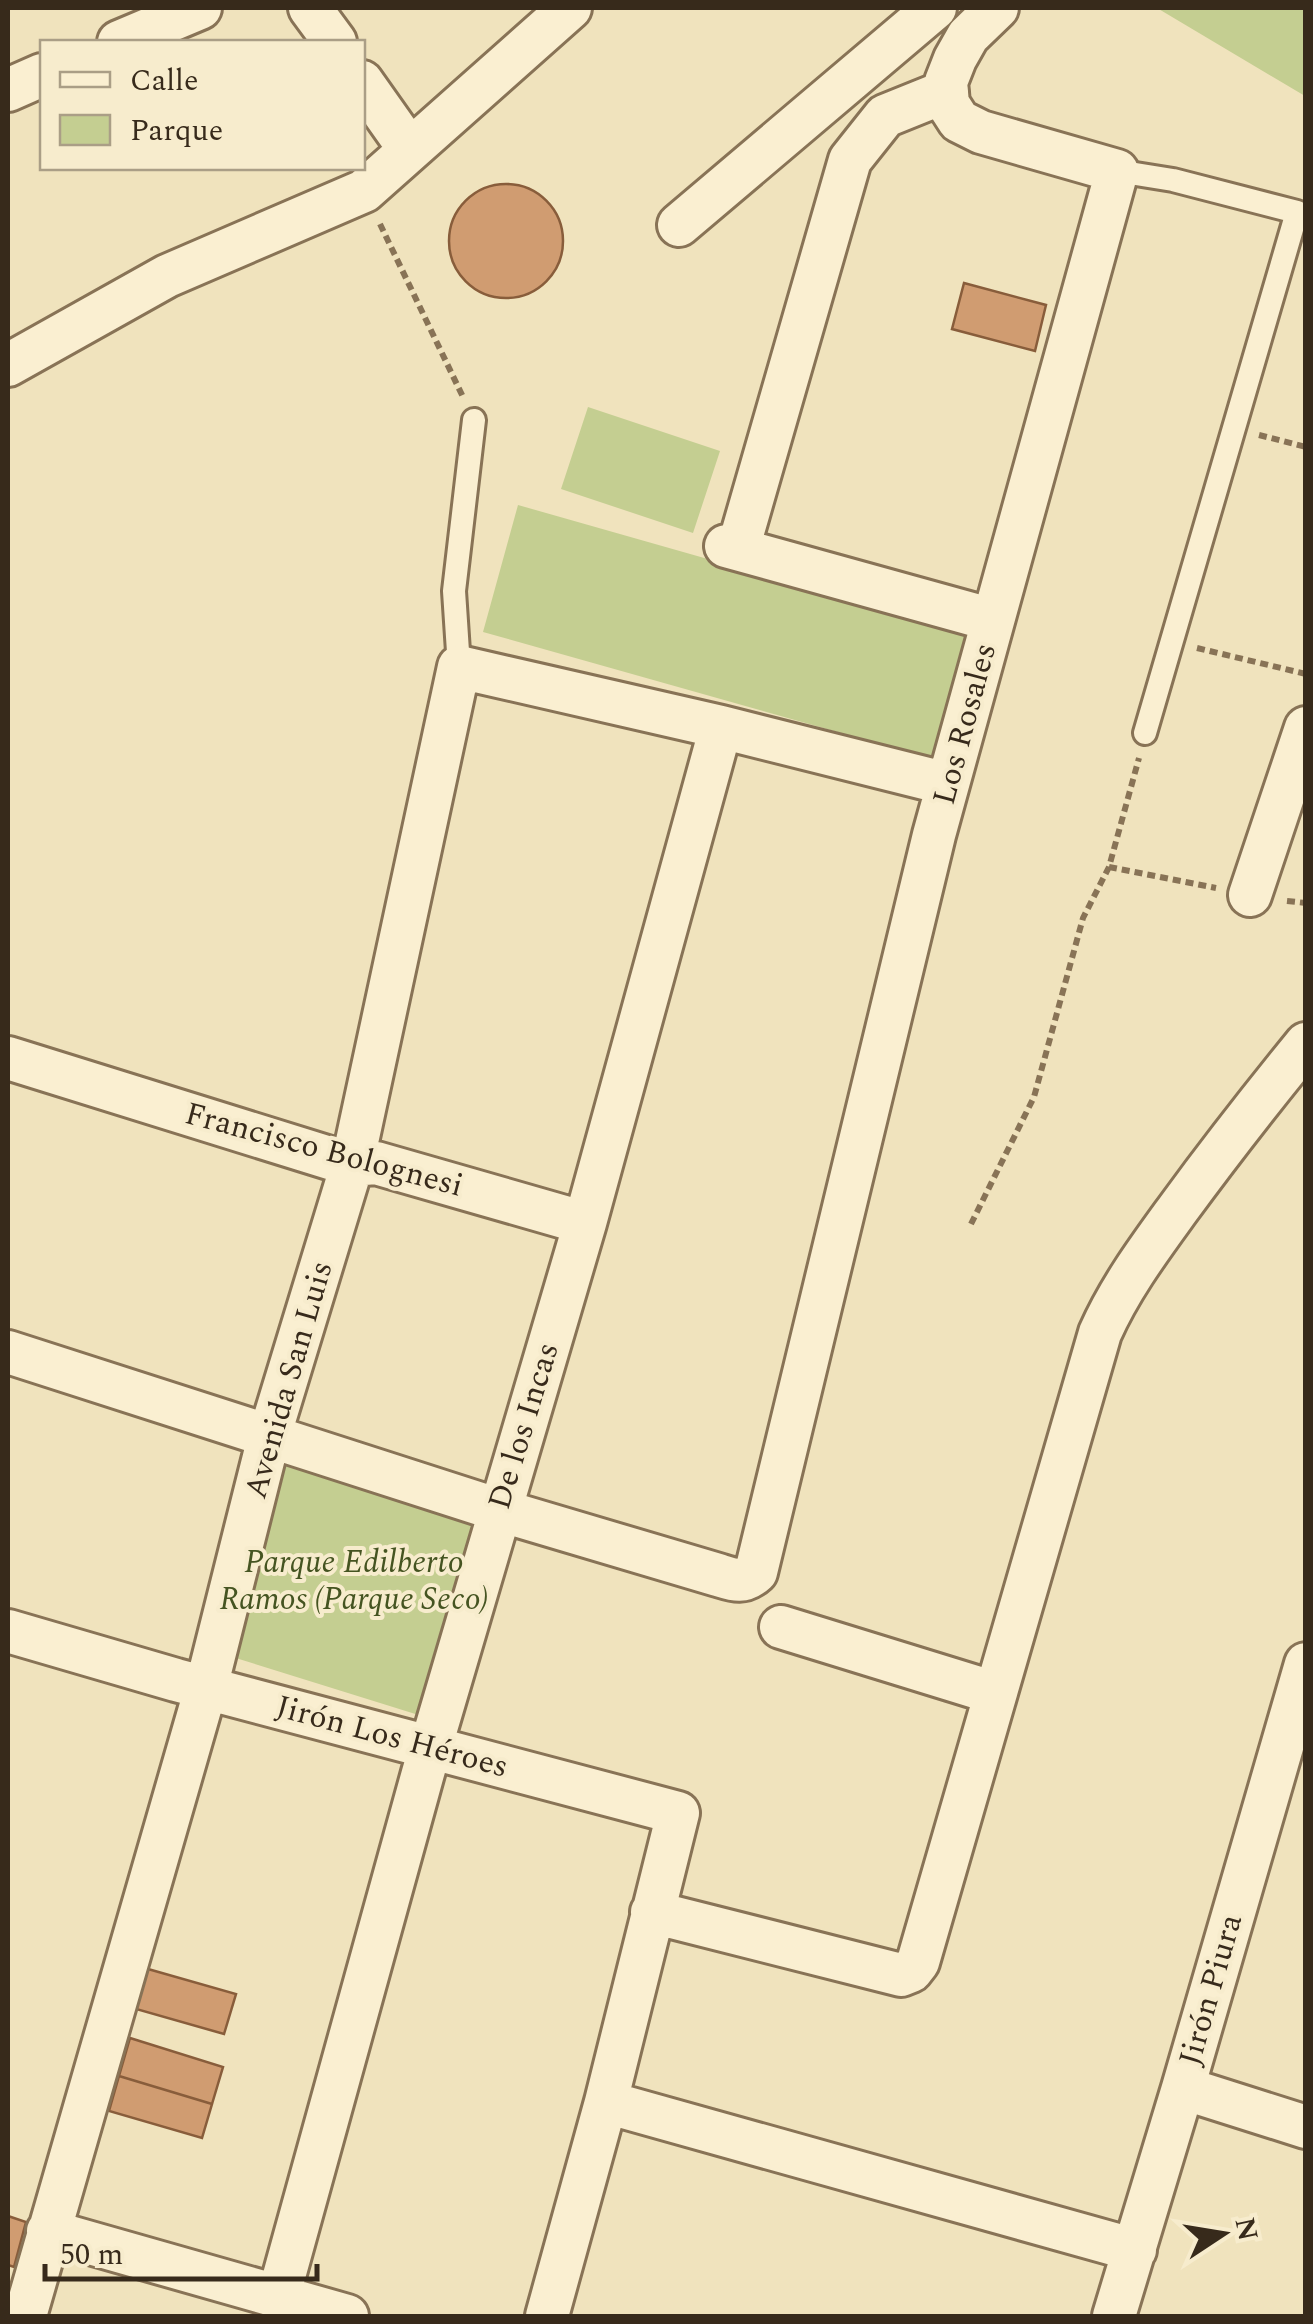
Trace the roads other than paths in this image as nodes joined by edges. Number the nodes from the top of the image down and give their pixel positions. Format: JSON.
{"nodes":[{"id":1,"x":200,"y":8,"type":"edge"},
{"id":2,"x":310,"y":8,"type":"edge"},
{"id":3,"x":570,"y":8,"type":"edge"},
{"id":4,"x":935,"y":8,"type":"edge"},
{"id":5,"x":997,"y":8,"type":"edge"},
{"id":6,"x":124,"y":40,"type":"edge"},
{"id":7,"x":334,"y":40,"type":"edge"},
{"id":8,"x":40,"y":76,"type":"edge"},
{"id":9,"x":365,"y":86,"type":"edge"},
{"id":10,"x":8,"y":90,"type":"edge"},
{"id":11,"x":947,"y":90,"type":"junction"},
{"id":12,"x":410,"y":150,"type":"junction"},
{"id":13,"x":1116,"y":171,"type":"junction"},
{"id":14,"x":679,"y":225,"type":"dead end"},
{"id":15,"x":8,"y":365,"type":"edge"},
{"id":16,"x":474,"y":420,"type":"road end"},
{"id":17,"x":993,"y":620,"type":"junction"},
{"id":18,"x":459,"y":666,"type":"junction"},
{"id":19,"x":721,"y":727,"type":"junction"},
{"id":20,"x":1306,"y":728,"type":"edge"},
{"id":21,"x":1146,"y":733,"type":"road end"},
{"id":22,"x":948,"y":784,"type":"junction"},
{"id":23,"x":1250,"y":896,"type":"road end"},
{"id":24,"x":1306,"y":1044,"type":"edge"},
{"id":25,"x":8,"y":1058,"type":"edge"},
{"id":26,"x":352,"y":1165,"type":"junction"},
{"id":27,"x":585,"y":1223,"type":"junction"},
{"id":28,"x":8,"y":1352,"type":"edge"},
{"id":29,"x":269,"y":1438,"type":"junction"},
{"id":30,"x":499,"y":1510,"type":"junction"},
{"id":31,"x":781,"y":1627,"type":"dead end"},
{"id":32,"x":8,"y":1631,"type":"edge"},
{"id":33,"x":1306,"y":1664,"type":"edge"},
{"id":34,"x":206,"y":1688,"type":"junction"},
{"id":35,"x":996,"y":1693,"type":"junction"},
{"id":36,"x":431,"y":1746,"type":"junction"},
{"id":37,"x":652,"y":1912,"type":"junction"},
{"id":38,"x":1184,"y":2088,"type":"junction"},
{"id":39,"x":606,"y":2102,"type":"junction"},
{"id":40,"x":1306,"y":2127,"type":"edge"},
{"id":41,"x":48,"y":2231,"type":"junction"},
{"id":42,"x":1135,"y":2250,"type":"junction"},
{"id":43,"x":278,"y":2298,"type":"junction"},
{"id":44,"x":25,"y":2316,"type":"edge"},
{"id":45,"x":346,"y":2316,"type":"edge"},
{"id":46,"x":547,"y":2316,"type":"edge"},
{"id":47,"x":1114,"y":2316,"type":"edge"}],
"edges":[{"from":1,"to":6,"type":"street"},
{"from":2,"to":7,"type":"street"},
{"from":3,"to":12,"type":"street"},
{"from":4,"to":14,"type":"street"},
{"from":5,"to":11,"type":"street"},
{"from":8,"to":10,"type":"street"},
{"from":9,"to":12,"type":"street"},
{"from":11,"to":13,"type":"street"},
{"from":11,"to":17,"type":"street"},
{"from":12,"to":15,"type":"street"},
{"from":13,"to":17,"type":"street","name":"Los Rosales"},
{"from":13,"to":21,"type":"lane"},
{"from":16,"to":18,"type":"lane"},
{"from":17,"to":22,"type":"street","name":"Los Rosales"},
{"from":18,"to":19,"type":"street"},
{"from":18,"to":26,"type":"street","name":"Avenida San Luis"},
{"from":19,"to":22,"type":"street"},
{"from":19,"to":27,"type":"street","name":"De los Incas"},
{"from":20,"to":23,"type":"street"},
{"from":22,"to":30,"type":"street","name":"Los Rosales"},
{"from":24,"to":35,"type":"street"},
{"from":25,"to":26,"type":"street","name":"Francisco Bolognesi"},
{"from":26,"to":27,"type":"street","name":"Francisco Bolognesi"},
{"from":26,"to":29,"type":"street","name":"Avenida San Luis"},
{"from":27,"to":30,"type":"street","name":"De los Incas"},
{"from":28,"to":29,"type":"street"},
{"from":29,"to":30,"type":"street"},
{"from":29,"to":34,"type":"street","name":"Avenida San Luis"},
{"from":30,"to":36,"type":"street","name":"De los Incas"},
{"from":31,"to":35,"type":"street"},
{"from":32,"to":34,"type":"street","name":"Jirón Los Héroes"},
{"from":33,"to":38,"type":"street","name":"Jirón Piura"},
{"from":34,"to":36,"type":"street","name":"Jirón Los Héroes"},
{"from":34,"to":41,"type":"street","name":"Avenida San Luis"},
{"from":35,"to":37,"type":"street"},
{"from":36,"to":37,"type":"street","name":"Jirón Los Héroes"},
{"from":36,"to":43,"type":"street","name":"De los Incas"},
{"from":37,"to":39,"type":"street"},
{"from":38,"to":40,"type":"street"},
{"from":38,"to":42,"type":"street","name":"Jirón Piura"},
{"from":39,"to":42,"type":"street"},
{"from":39,"to":46,"type":"street"},
{"from":41,"to":43,"type":"street"},
{"from":41,"to":44,"type":"street","name":"Avenida San Luis"},
{"from":42,"to":47,"type":"street","name":"Jirón Piura"},
{"from":43,"to":45,"type":"street"}]}
